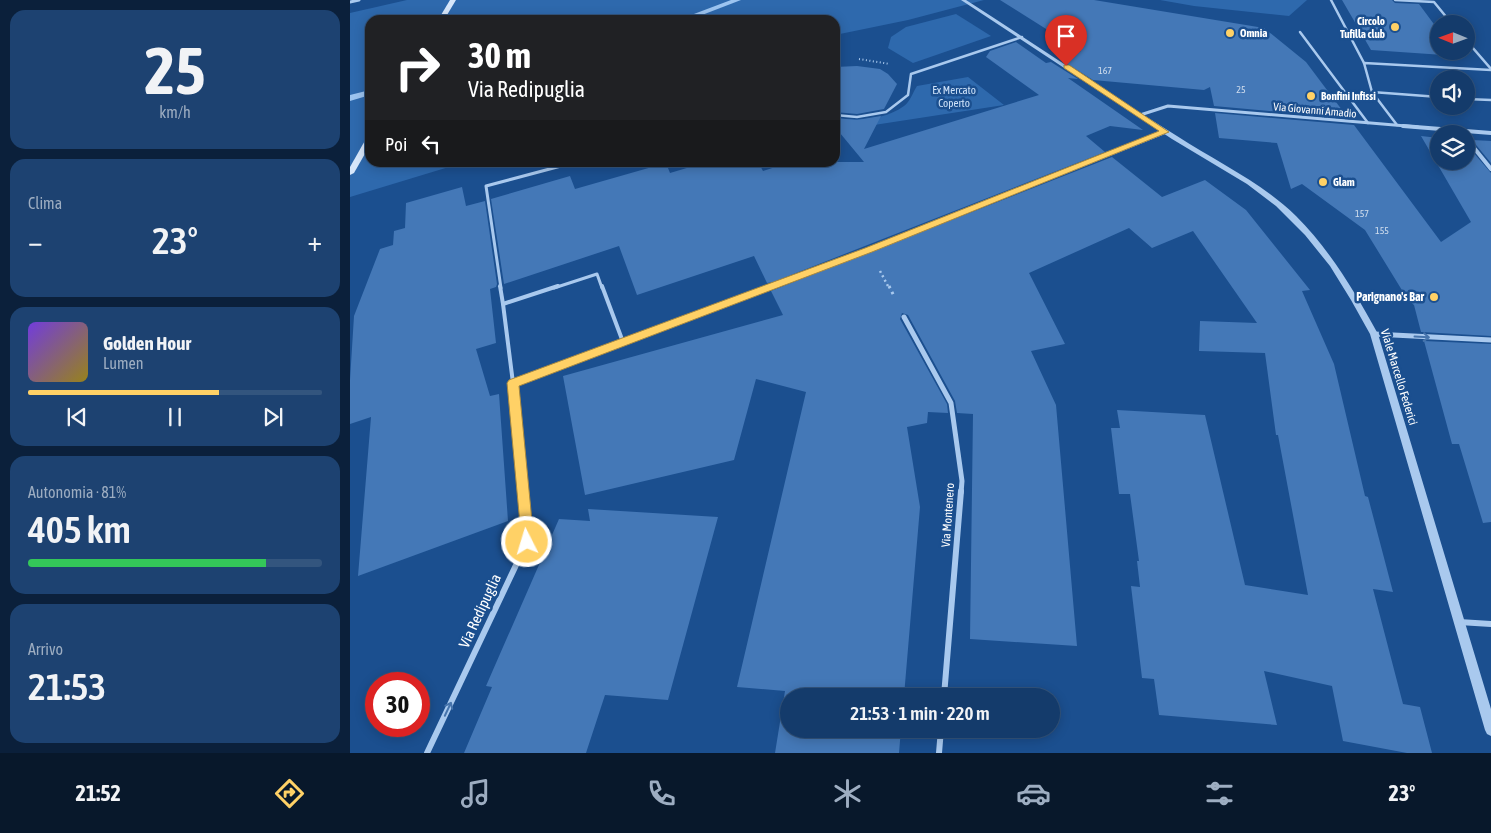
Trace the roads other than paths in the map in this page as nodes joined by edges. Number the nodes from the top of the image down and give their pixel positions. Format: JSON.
{"nodes":[{"id":1,"x":359,"y":0,"type":"edge"},
{"id":2,"x":453,"y":0,"type":"edge"},
{"id":3,"x":963,"y":0,"type":"edge"},
{"id":4,"x":1330,"y":0,"type":"edge"},
{"id":5,"x":1395,"y":0,"type":"edge"},
{"id":6,"x":350,"y":2,"type":"edge"},
{"id":7,"x":444,"y":15,"type":"edge"},
{"id":8,"x":1445,"y":15,"type":"edge"},
{"id":9,"x":1300,"y":32,"type":"dead end"},
{"id":10,"x":1022,"y":37,"type":"junction"},
{"id":11,"x":1475,"y":50,"type":"edge"},
{"id":12,"x":1364,"y":63,"type":"junction"},
{"id":13,"x":1491,"y":69,"type":"edge"},
{"id":14,"x":1372,"y":92,"type":"junction"},
{"id":15,"x":1430,"y":96,"type":"edge"},
{"id":16,"x":1475,"y":99,"type":"edge"},
{"id":17,"x":1491,"y":100,"type":"edge"},
{"id":18,"x":1140,"y":115,"type":"junction"},
{"id":19,"x":840,"y":116,"type":"edge"},
{"id":20,"x":1368,"y":123,"type":"junction"},
{"id":21,"x":1398,"y":125,"type":"junction"},
{"id":22,"x":1430,"y":128,"type":"edge"},
{"id":23,"x":1165,"y":132,"type":"junction"},
{"id":24,"x":1475,"y":132,"type":"edge"},
{"id":25,"x":1491,"y":133,"type":"edge"},
{"id":26,"x":365,"y":148,"type":"edge"},
{"id":27,"x":1475,"y":150,"type":"edge"},
{"id":28,"x":557,"y":167,"type":"edge"},
{"id":29,"x":1491,"y":170,"type":"edge"},
{"id":30,"x":350,"y":173,"type":"edge"},
{"id":31,"x":503,"y":304,"type":"junction"},
{"id":32,"x":904,"y":317,"type":"road end"},
{"id":33,"x":1374,"y":334,"type":"junction"},
{"id":34,"x":1491,"y":340,"type":"edge"},
{"id":35,"x":623,"y":342,"type":"junction"},
{"id":36,"x":513,"y":383,"type":"junction"},
{"id":37,"x":1459,"y":622,"type":"junction"},
{"id":38,"x":1491,"y":624,"type":"edge"},
{"id":39,"x":945,"y":688,"type":"edge"},
{"id":40,"x":1491,"y":730,"type":"edge"},
{"id":41,"x":940,"y":738,"type":"edge"},
{"id":42,"x":428,"y":753,"type":"edge"},
{"id":43,"x":939,"y":753,"type":"edge"}],
"edges":[{"from":1,"to":6,"type":"street"},
{"from":2,"to":7,"type":"main road"},
{"from":3,"to":10,"type":"street","name":"Viale Marcello Federici"},
{"from":4,"to":12,"type":"lane"},
{"from":5,"to":8,"type":"lane"},
{"from":9,"to":20,"type":"lane"},
{"from":10,"to":18,"type":"street","name":"Viale Marcello Federici"},
{"from":10,"to":19,"type":"lane"},
{"from":11,"to":13,"type":"lane"},
{"from":12,"to":13,"type":"lane"},
{"from":12,"to":14,"type":"lane"},
{"from":14,"to":15,"type":"lane"},
{"from":14,"to":21,"type":"lane"},
{"from":16,"to":17,"type":"lane"},
{"from":18,"to":20,"type":"street","name":"Via Giovanni Amadio"},
{"from":18,"to":23,"type":"street","name":"Viale Marcello Federici"},
{"from":20,"to":21,"type":"street","name":"Via Giovanni Amadio"},
{"from":21,"to":22,"type":"street","name":"Via Giovanni Amadio"},
{"from":23,"to":33,"type":"street","name":"Viale Marcello Federici"},
{"from":23,"to":35,"type":"street"},
{"from":24,"to":25,"type":"street","name":"Via Giovanni Amadio"},
{"from":26,"to":30,"type":"main road"},
{"from":27,"to":29,"type":"street"},
{"from":28,"to":31,"type":"lane","name":"Via Redipuglia"},
{"from":31,"to":35,"type":"lane"},
{"from":31,"to":36,"type":"lane","name":"Via Redipuglia"},
{"from":32,"to":39,"type":"street","name":"Via Montenero"},
{"from":33,"to":34,"type":"street","one_way":true},
{"from":33,"to":37,"type":"street","name":"Viale Marcello Federici"},
{"from":35,"to":36,"type":"street"},
{"from":42,"to":36,"type":"street","name":"Via Redipuglia","one_way":true},
{"from":37,"to":38,"type":"street"},
{"from":37,"to":40,"type":"street","name":"Viale Marcello Federici"},
{"from":41,"to":43,"type":"street"}]}
